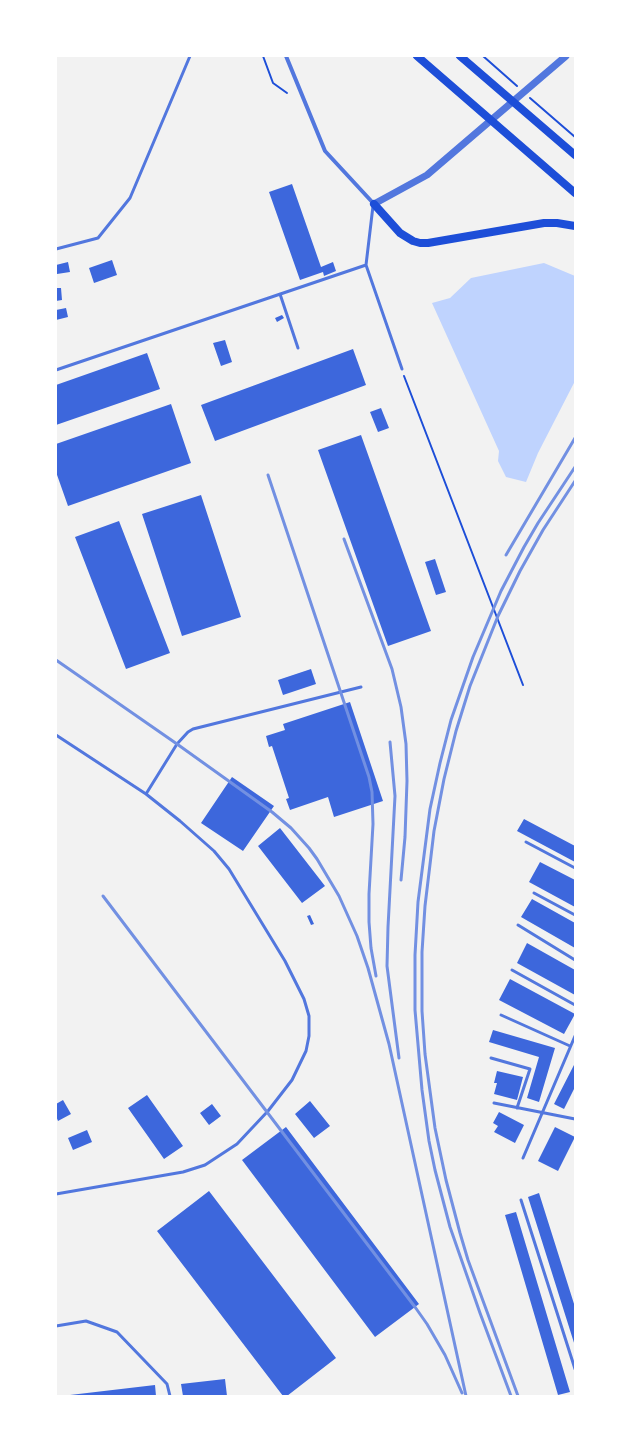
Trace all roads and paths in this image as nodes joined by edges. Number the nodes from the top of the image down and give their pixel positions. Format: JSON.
{"nodes":[{"id":1,"x":190,"y":56,"type":"edge"},
{"id":2,"x":263,"y":56,"type":"edge"},
{"id":3,"x":286,"y":56,"type":"edge"},
{"id":4,"x":417,"y":56,"type":"edge"},
{"id":5,"x":460,"y":56,"type":"edge"},
{"id":6,"x":566,"y":56,"type":"edge"},
{"id":7,"x":287,"y":93,"type":"dead end"},
{"id":8,"x":575,"y":154,"type":"edge"},
{"id":9,"x":575,"y":193,"type":"edge"},
{"id":10,"x":374,"y":204,"type":"junction"},
{"id":11,"x":575,"y":226,"type":"edge"},
{"id":12,"x":56,"y":249,"type":"edge"},
{"id":13,"x":366,"y":265,"type":"junction"},
{"id":14,"x":280,"y":294,"type":"junction"},
{"id":15,"x":298,"y":348,"type":"dead end"},
{"id":16,"x":402,"y":369,"type":"joint"},
{"id":17,"x":56,"y":370,"type":"edge"},
{"id":18,"x":523,"y":685,"type":"dead end"},
{"id":19,"x":361,"y":687,"type":"dead end"},
{"id":20,"x":56,"y":735,"type":"edge"},
{"id":21,"x":146,"y":794,"type":"junction"},
{"id":22,"x":526,"y":842,"type":"dead end"},
{"id":23,"x":575,"y":868,"type":"edge"},
{"id":24,"x":534,"y":893,"type":"dead end"},
{"id":25,"x":575,"y":915,"type":"edge"},
{"id":26,"x":518,"y":925,"type":"dead end"},
{"id":27,"x":575,"y":960,"type":"edge"},
{"id":28,"x":512,"y":970,"type":"dead end"},
{"id":29,"x":575,"y":1005,"type":"edge"},
{"id":30,"x":501,"y":1015,"type":"dead end"},
{"id":31,"x":575,"y":1036,"type":"edge"},
{"id":32,"x":570,"y":1046,"type":"junction"},
{"id":33,"x":491,"y":1058,"type":"dead end"},
{"id":34,"x":494,"y":1103,"type":"dead end"},
{"id":35,"x":517,"y":1108,"type":"junction"},
{"id":36,"x":542,"y":1113,"type":"junction"},
{"id":37,"x":575,"y":1119,"type":"edge"},
{"id":38,"x":524,"y":1158,"type":"dead end"},
{"id":39,"x":56,"y":1194,"type":"edge"},
{"id":40,"x":521,"y":1200,"type":"dead end"},
{"id":41,"x":56,"y":1326,"type":"edge"},
{"id":42,"x":574,"y":1364,"type":"edge"},
{"id":43,"x":575,"y":1369,"type":"edge"},
{"id":44,"x":170,"y":1396,"type":"edge"}],
"edges":[{"from":1,"to":12,"type":"lane"},
{"from":2,"to":7,"type":"path"},
{"from":3,"to":10,"type":"street"},
{"from":4,"to":9,"type":"main road"},
{"from":5,"to":8,"type":"main road"},
{"from":6,"to":10,"type":"street"},
{"from":10,"to":11,"type":"main road"},
{"from":10,"to":13,"type":"lane"},
{"from":13,"to":14,"type":"lane"},
{"from":13,"to":16,"type":"lane"},
{"from":14,"to":15,"type":"lane"},
{"from":14,"to":17,"type":"lane"},
{"from":16,"to":18,"type":"path"},
{"from":19,"to":21,"type":"lane"},
{"from":20,"to":21,"type":"lane"},
{"from":21,"to":39,"type":"lane"},
{"from":22,"to":23,"type":"lane"},
{"from":24,"to":25,"type":"lane"},
{"from":26,"to":27,"type":"lane"},
{"from":28,"to":29,"type":"lane"},
{"from":30,"to":32,"type":"lane"},
{"from":31,"to":32,"type":"lane"},
{"from":32,"to":36,"type":"lane"},
{"from":33,"to":35,"type":"lane"},
{"from":34,"to":35,"type":"lane"},
{"from":35,"to":36,"type":"lane"},
{"from":36,"to":37,"type":"lane"},
{"from":36,"to":38,"type":"lane"},
{"from":40,"to":42,"type":"lane"},
{"from":41,"to":44,"type":"lane"},
{"from":42,"to":43,"type":"lane"}]}
